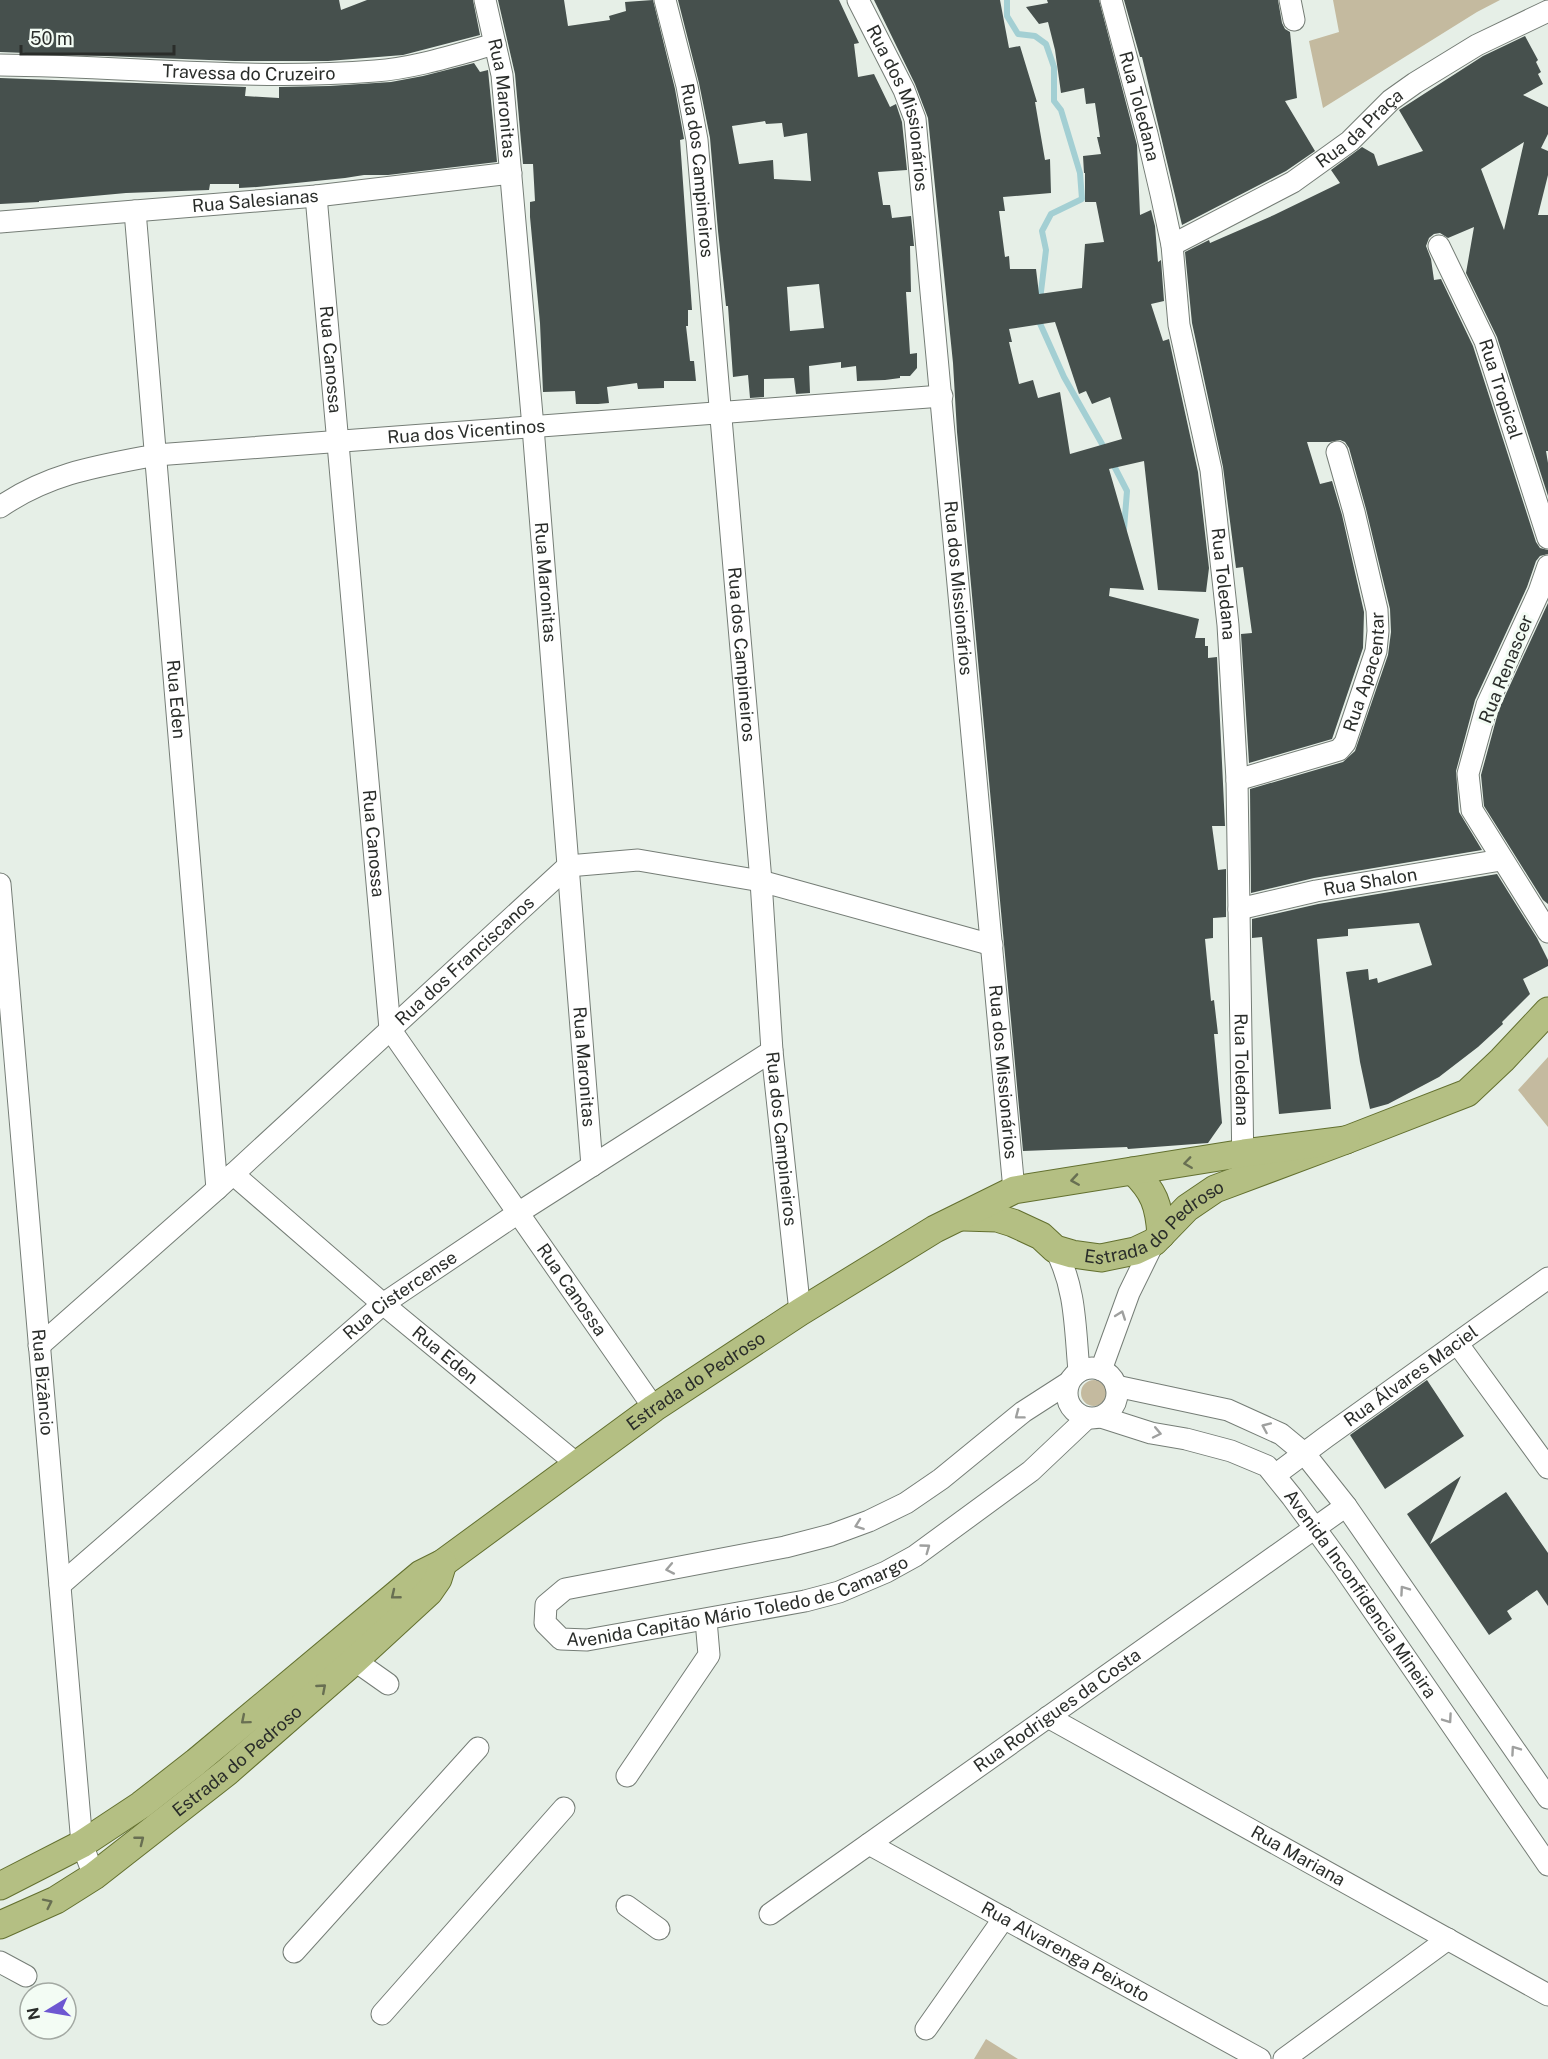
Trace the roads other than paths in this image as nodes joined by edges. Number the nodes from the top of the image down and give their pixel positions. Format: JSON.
{"nodes":[{"id":1,"x":485,"y":0,"type":"edge"},
{"id":2,"x":665,"y":0,"type":"edge"},
{"id":3,"x":858,"y":0,"type":"edge"},
{"id":4,"x":1111,"y":0,"type":"edge"},
{"id":5,"x":1548,"y":11,"type":"edge"},
{"id":6,"x":495,"y":44,"type":"junction"},
{"id":7,"x":0,"y":65,"type":"edge"},
{"id":8,"x":511,"y":173,"type":"junction"},
{"id":9,"x":316,"y":196,"type":"junction"},
{"id":10,"x":135,"y":211,"type":"junction"},
{"id":11,"x":0,"y":222,"type":"edge"},
{"id":12,"x":1172,"y":245,"type":"junction"},
{"id":13,"x":1439,"y":246,"type":"dead end"},
{"id":14,"x":942,"y":396,"type":"junction"},
{"id":15,"x":721,"y":412,"type":"junction"},
{"id":16,"x":533,"y":427,"type":"junction"},
{"id":17,"x":337,"y":441,"type":"junction"},
{"id":18,"x":1337,"y":452,"type":"dead end"},
{"id":19,"x":156,"y":455,"type":"junction"},
{"id":20,"x":0,"y":507,"type":"edge"},
{"id":21,"x":1548,"y":538,"type":"edge"},
{"id":22,"x":1548,"y":566,"type":"edge"},
{"id":23,"x":1237,"y":780,"type":"junction"},
{"id":24,"x":1501,"y":860,"type":"junction"},
{"id":25,"x":568,"y":866,"type":"junction"},
{"id":26,"x":761,"y":881,"type":"junction"},
{"id":27,"x":0,"y":884,"type":"edge"},
{"id":28,"x":1239,"y":909,"type":"junction"},
{"id":29,"x":1548,"y":932,"type":"edge"},
{"id":30,"x":992,"y":945,"type":"junction"},
{"id":31,"x":1548,"y":1011,"type":"edge"},
{"id":32,"x":390,"y":1029,"type":"junction"},
{"id":33,"x":772,"y":1051,"type":"junction"},
{"id":34,"x":1243,"y":1165,"type":"junction"},
{"id":35,"x":592,"y":1166,"type":"junction"},
{"id":36,"x":1133,"y":1171,"type":"junction"},
{"id":37,"x":233,"y":1174,"type":"junction"},
{"id":38,"x":217,"y":1189,"type":"junction"},
{"id":39,"x":1014,"y":1190,"type":"junction"},
{"id":40,"x":518,"y":1213,"type":"junction"},
{"id":41,"x":962,"y":1217,"type":"junction"},
{"id":42,"x":1157,"y":1238,"type":"junction"},
{"id":43,"x":1048,"y":1242,"type":"junction"},
{"id":44,"x":1548,"y":1278,"type":"edge"},
{"id":45,"x":383,"y":1304,"type":"junction"},
{"id":46,"x":800,"y":1312,"type":"junction"},
{"id":47,"x":1457,"y":1343,"type":"junction"},
{"id":48,"x":39,"y":1346,"type":"junction"},
{"id":49,"x":1101,"y":1370,"type":"junction"},
{"id":50,"x":1074,"y":1377,"type":"junction"},
{"id":51,"x":1116,"y":1386,"type":"junction"},
{"id":52,"x":654,"y":1408,"type":"junction"},
{"id":53,"x":1094,"y":1418,"type":"junction"},
{"id":54,"x":1304,"y":1453,"type":"junction"},
{"id":55,"x":577,"y":1464,"type":"junction"},
{"id":56,"x":1548,"y":1468,"type":"edge"},
{"id":57,"x":1275,"y":1475,"type":"junction"},
{"id":58,"x":1346,"y":1506,"type":"junction"},
{"id":59,"x":1314,"y":1528,"type":"junction"},
{"id":60,"x":60,"y":1585,"type":"junction"},
{"id":61,"x":706,"y":1620,"type":"junction"},
{"id":62,"x":344,"y":1654,"type":"junction"},
{"id":63,"x":388,"y":1684,"type":"dead end"},
{"id":64,"x":1048,"y":1717,"type":"junction"},
{"id":65,"x":478,"y":1748,"type":"dead end"},
{"id":66,"x":627,"y":1776,"type":"dead end"},
{"id":67,"x":1548,"y":1798,"type":"edge"},
{"id":68,"x":564,"y":1808,"type":"dead end"},
{"id":69,"x":82,"y":1844,"type":"junction"},
{"id":70,"x":870,"y":1844,"type":"junction"},
{"id":71,"x":1548,"y":1865,"type":"edge"},
{"id":72,"x":94,"y":1876,"type":"junction"},
{"id":73,"x":0,"y":1886,"type":"edge"},
{"id":74,"x":627,"y":1906,"type":"dead end"},
{"id":75,"x":770,"y":1914,"type":"dead end"},
{"id":76,"x":1004,"y":1918,"type":"junction"},
{"id":77,"x":0,"y":1925,"type":"edge"},
{"id":78,"x":659,"y":1929,"type":"dead end"},
{"id":79,"x":1448,"y":1939,"type":"junction"},
{"id":80,"x":294,"y":1952,"type":"dead end"},
{"id":81,"x":0,"y":1962,"type":"edge"},
{"id":82,"x":26,"y":1976,"type":"dead end"},
{"id":83,"x":1548,"y":1995,"type":"edge"},
{"id":84,"x":382,"y":2014,"type":"dead end"},
{"id":85,"x":926,"y":2029,"type":"dead end"},
{"id":86,"x":1260,"y":2059,"type":"edge"},
{"id":87,"x":1284,"y":2059,"type":"edge"}],
"edges":[{"from":1,"to":6,"type":"street","name":"Rua Maronitas"},
{"from":2,"to":15,"type":"street","name":"Rua dos Campineiros"},
{"from":3,"to":14,"type":"street","name":"Rua dos Missionários"},
{"from":4,"to":12,"type":"street","name":"Rua Toledana"},
{"from":5,"to":12,"type":"street","name":"Rua da Praça"},
{"from":6,"to":7,"type":"street","name":"Travessa do Cruzeiro"},
{"from":6,"to":8,"type":"street","name":"Rua Maronitas"},
{"from":8,"to":9,"type":"street","name":"Rua Salesianas"},
{"from":8,"to":16,"type":"street","name":"Rua Maronitas"},
{"from":9,"to":10,"type":"street","name":"Rua Salesianas"},
{"from":9,"to":17,"type":"street","name":"Rua Canossa"},
{"from":10,"to":11,"type":"street","name":"Rua Salesianas"},
{"from":10,"to":19,"type":"street","name":"Rua Eden"},
{"from":12,"to":23,"type":"street","name":"Rua Toledana"},
{"from":13,"to":21,"type":"street","name":"Rua Tropical"},
{"from":14,"to":15,"type":"street","name":"Rua dos Vicentinos"},
{"from":14,"to":30,"type":"street","name":"Rua dos Missionários"},
{"from":15,"to":16,"type":"street","name":"Rua dos Vicentinos"},
{"from":15,"to":26,"type":"street","name":"Rua dos Campineiros"},
{"from":16,"to":17,"type":"street","name":"Rua dos Vicentinos"},
{"from":16,"to":25,"type":"street","name":"Rua Maronitas"},
{"from":17,"to":19,"type":"street","name":"Rua dos Vicentinos"},
{"from":17,"to":32,"type":"street","name":"Rua Canossa"},
{"from":18,"to":23,"type":"street","name":"Rua Apacentar"},
{"from":19,"to":20,"type":"street","name":"Rua dos Vicentinos"},
{"from":19,"to":38,"type":"street","name":"Rua Eden"},
{"from":22,"to":24,"type":"street","name":"Rua Renascer"},
{"from":23,"to":28,"type":"street","name":"Rua Toledana"},
{"from":24,"to":28,"type":"street","name":"Rua Shalon"},
{"from":24,"to":29,"type":"street","name":"Rua Renascer"},
{"from":25,"to":26,"type":"street"},
{"from":25,"to":32,"type":"street","name":"Rua dos Franciscanos"},
{"from":25,"to":35,"type":"street","name":"Rua Maronitas"},
{"from":26,"to":30,"type":"street"},
{"from":26,"to":33,"type":"street","name":"Rua dos Campineiros"},
{"from":27,"to":48,"type":"street","name":"Rua Bizâncio"},
{"from":28,"to":34,"type":"street","name":"Rua Toledana"},
{"from":30,"to":39,"type":"street","name":"Rua dos Missionários"},
{"from":31,"to":34,"type":"main road","name":"Estrada do Pedroso"},
{"from":32,"to":37,"type":"street","name":"Rua dos Franciscanos"},
{"from":32,"to":40,"type":"street","name":"Rua Canossa"},
{"from":33,"to":35,"type":"street","name":"Rua Cistercense"},
{"from":33,"to":46,"type":"street","name":"Rua dos Campineiros"},
{"from":34,"to":36,"type":"main road","name":"Estrada do Pedroso","one_way":true},
{"from":34,"to":42,"type":"main road","name":"Estrada do Pedroso"},
{"from":35,"to":40,"type":"street","name":"Rua Cistercense"},
{"from":36,"to":39,"type":"main road","name":"Estrada do Pedroso","one_way":true},
{"from":36,"to":42,"type":"main road"},
{"from":37,"to":38,"type":"street","name":"Rua dos Franciscanos"},
{"from":37,"to":45,"type":"street","name":"Rua Eden"},
{"from":38,"to":48,"type":"street","name":"Rua dos Franciscanos"},
{"from":39,"to":41,"type":"main road","name":"Estrada do Pedroso"},
{"from":39,"to":43,"type":"main road"},
{"from":40,"to":45,"type":"street","name":"Rua Cistercense"},
{"from":40,"to":52,"type":"street","name":"Rua Canossa"},
{"from":41,"to":43,"type":"main road","name":"Estrada do Pedroso"},
{"from":41,"to":46,"type":"main road","name":"Estrada do Pedroso"},
{"from":42,"to":43,"type":"main road","name":"Estrada do Pedroso"},
{"from":49,"to":42,"type":"street","one_way":true},
{"from":43,"to":50,"type":"street"},
{"from":44,"to":47,"type":"street","name":"Rua Álvares Maciel"},
{"from":45,"to":55,"type":"street","name":"Rua Eden"},
{"from":45,"to":60,"type":"street","name":"Rua Cistercense"},
{"from":46,"to":52,"type":"main road","name":"Estrada do Pedroso"},
{"from":47,"to":54,"type":"street","name":"Rua Álvares Maciel"},
{"from":47,"to":56,"type":"street"},
{"from":48,"to":60,"type":"street","name":"Rua Bizâncio"},
{"from":49,"to":50,"type":"street"},
{"from":49,"to":51,"type":"street"},
{"from":50,"to":53,"type":"street"},
{"from":50,"to":61,"type":"street","name":"Avenida Capitão Mário Toledo de Camargo","one_way":true},
{"from":51,"to":53,"type":"street"},
{"from":54,"to":51,"type":"street","name":"Avenida Inconfidencia Mineira","one_way":true},
{"from":52,"to":55,"type":"main road","name":"Estrada do Pedroso"},
{"from":53,"to":57,"type":"street","name":"Avenida Inconfidencia Mineira","one_way":true},
{"from":61,"to":53,"type":"street","name":"Avenida Capitão Mário Toledo de Camargo","one_way":true},
{"from":54,"to":57,"type":"street","name":"Rua Álvares Maciel"},
{"from":54,"to":58,"type":"street","name":"Avenida Inconfidencia Mineira"},
{"from":55,"to":62,"type":"main road","name":"Estrada do Pedroso"},
{"from":57,"to":59,"type":"street","name":"Avenida Inconfidencia Mineira"},
{"from":58,"to":59,"type":"street","name":"Rua Rodrigues da Costa"},
{"from":67,"to":58,"type":"street","name":"Avenida Inconfidencia Mineira","one_way":true},
{"from":59,"to":64,"type":"street","name":"Rua Rodrigues da Costa"},
{"from":59,"to":71,"type":"street","name":"Avenida Inconfidencia Mineira","one_way":true},
{"from":60,"to":69,"type":"street","name":"Rua Bizâncio"},
{"from":61,"to":66,"type":"street"},
{"from":62,"to":63,"type":"street"},
{"from":62,"to":69,"type":"main road","name":"Estrada do Pedroso","one_way":true},
{"from":72,"to":62,"type":"main road","name":"Estrada do Pedroso","one_way":true},
{"from":64,"to":70,"type":"street","name":"Rua Rodrigues da Costa"},
{"from":64,"to":79,"type":"street","name":"Rua Mariana"},
{"from":65,"to":80,"type":"street"},
{"from":68,"to":84,"type":"street"},
{"from":69,"to":72,"type":"street","name":"Rua Bizâncio"},
{"from":69,"to":73,"type":"main road","name":"Estrada do Pedroso"},
{"from":70,"to":75,"type":"street","name":"Rua Rodrigues da Costa"},
{"from":70,"to":76,"type":"street","name":"Rua Alvarenga Peixoto"},
{"from":77,"to":72,"type":"main road","name":"Estrada do Pedroso","one_way":true},
{"from":74,"to":78,"type":"street"},
{"from":76,"to":85,"type":"street"},
{"from":76,"to":86,"type":"street","name":"Rua Alvarenga Peixoto"},
{"from":79,"to":83,"type":"street","name":"Rua Mariana"},
{"from":79,"to":87,"type":"street"},
{"from":81,"to":82,"type":"street"}]}
